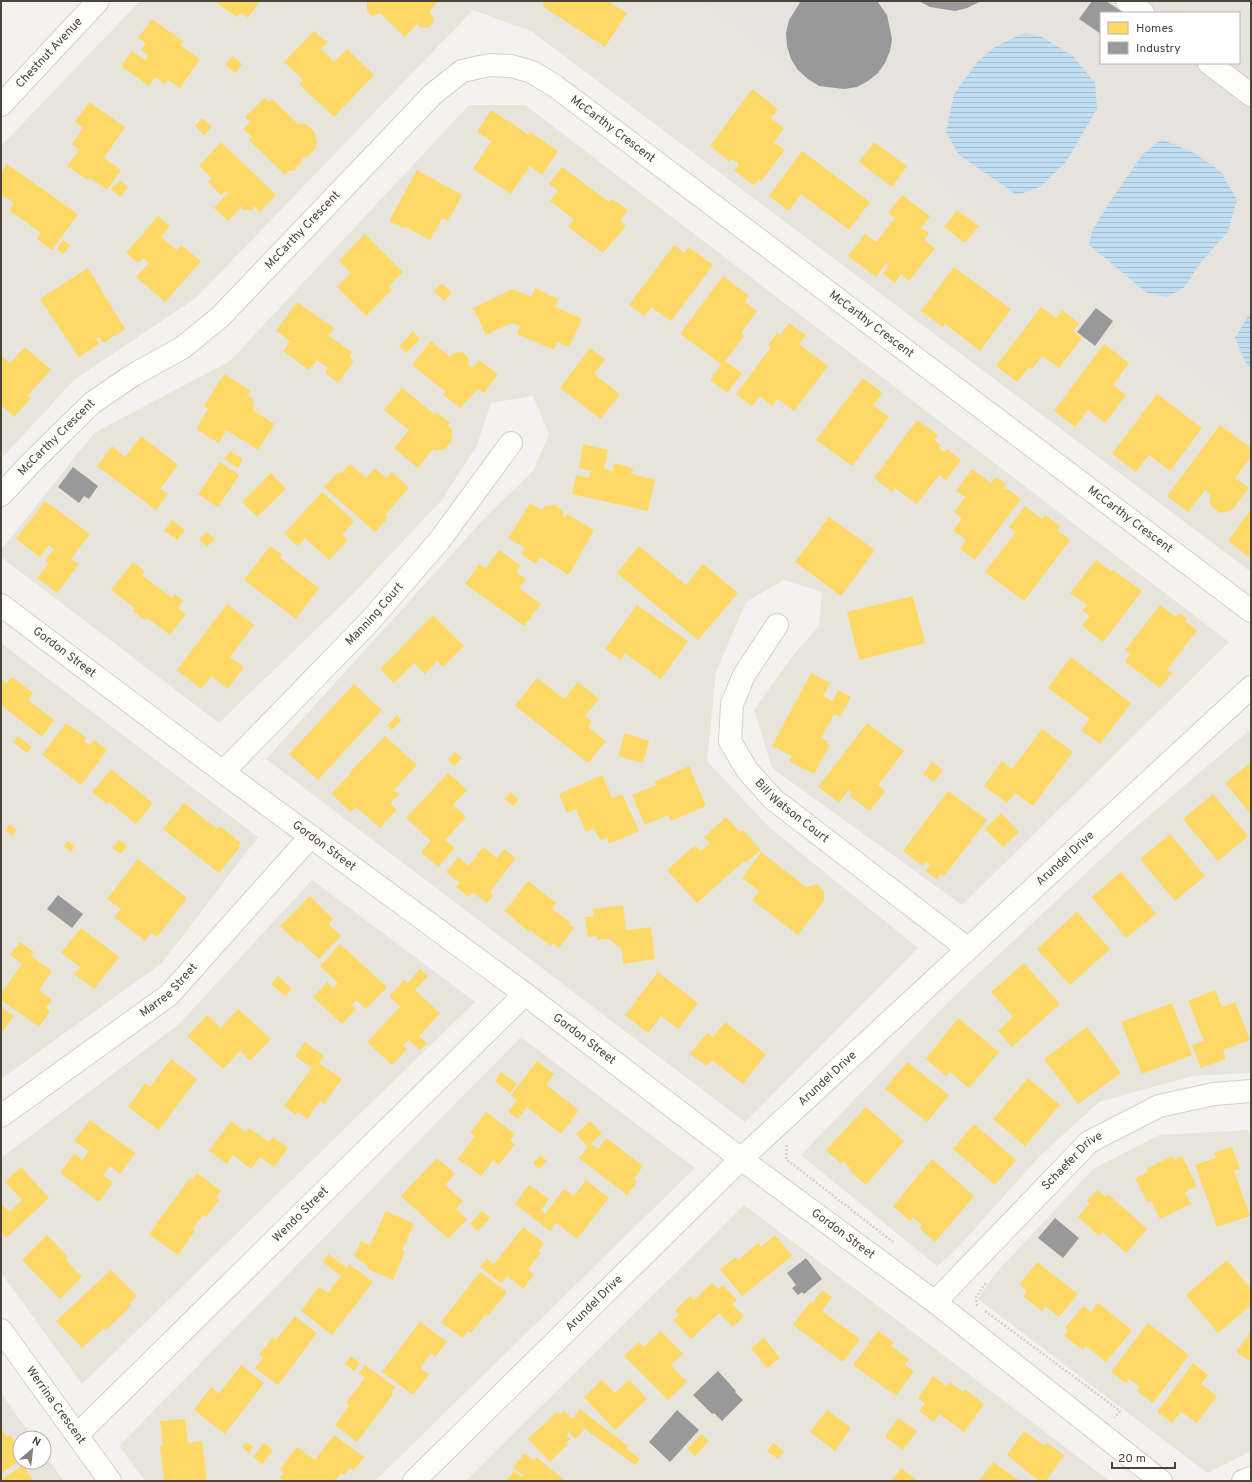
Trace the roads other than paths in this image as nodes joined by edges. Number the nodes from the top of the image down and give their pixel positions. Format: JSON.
{"nodes":[{"id":1,"x":98,"y":1,"type":"edge"},
{"id":2,"x":1128,"y":1,"type":"edge"},
{"id":3,"x":1142,"y":12,"type":"edge"},
{"id":4,"x":1210,"y":64,"type":"edge"},
{"id":5,"x":1251,"y":95,"type":"edge"},
{"id":6,"x":1,"y":105,"type":"edge"},
{"id":7,"x":511,"y":443,"type":"dead end"},
{"id":8,"x":1,"y":495,"type":"edge"},
{"id":9,"x":1,"y":606,"type":"edge"},
{"id":10,"x":1251,"y":611,"type":"edge"},
{"id":11,"x":777,"y":625,"type":"dead end"},
{"id":12,"x":1251,"y":687,"type":"edge"},
{"id":13,"x":223,"y":772,"type":"junction"},
{"id":14,"x":310,"y":836,"type":"junction"},
{"id":15,"x":968,"y":949,"type":"junction"},
{"id":16,"x":525,"y":994,"type":"junction"},
{"id":17,"x":1251,"y":1091,"type":"edge"},
{"id":18,"x":1,"y":1116,"type":"edge"},
{"id":19,"x":742,"y":1159,"type":"junction"},
{"id":20,"x":935,"y":1302,"type":"junction"},
{"id":21,"x":1,"y":1330,"type":"edge"},
{"id":22,"x":77,"y":1435,"type":"junction"},
{"id":23,"x":1251,"y":1478,"type":"edge"},
{"id":24,"x":110,"y":1481,"type":"edge"},
{"id":25,"x":414,"y":1481,"type":"edge"},
{"id":26,"x":1160,"y":1481,"type":"edge"},
{"id":27,"x":1243,"y":1481,"type":"edge"}],
"edges":[{"from":1,"to":6,"type":"street","name":"Chestnut Avenue"},
{"from":2,"to":3,"type":"street"},
{"from":4,"to":5,"type":"street"},
{"from":7,"to":13,"type":"street","name":"Manning Court"},
{"from":8,"to":10,"type":"street","name":"McCarthy Crescent"},
{"from":9,"to":13,"type":"street","name":"Gordon Street"},
{"from":11,"to":15,"type":"street","name":"Bill Watson Court"},
{"from":12,"to":15,"type":"street","name":"Arundel Drive"},
{"from":13,"to":14,"type":"street","name":"Gordon Street"},
{"from":14,"to":16,"type":"street","name":"Gordon Street"},
{"from":14,"to":18,"type":"street","name":"Marree Street"},
{"from":15,"to":19,"type":"street","name":"Arundel Drive"},
{"from":16,"to":19,"type":"street","name":"Gordon Street"},
{"from":16,"to":22,"type":"street","name":"Wendo Street"},
{"from":17,"to":20,"type":"street","name":"Schaefer Drive"},
{"from":19,"to":20,"type":"street","name":"Gordon Street"},
{"from":19,"to":25,"type":"street","name":"Arundel Drive"},
{"from":20,"to":26,"type":"street","name":"Gordon Street"},
{"from":21,"to":22,"type":"street","name":"Werrina Crescent"},
{"from":22,"to":24,"type":"street","name":"Werrina Crescent"},
{"from":23,"to":27,"type":"street"}]}
